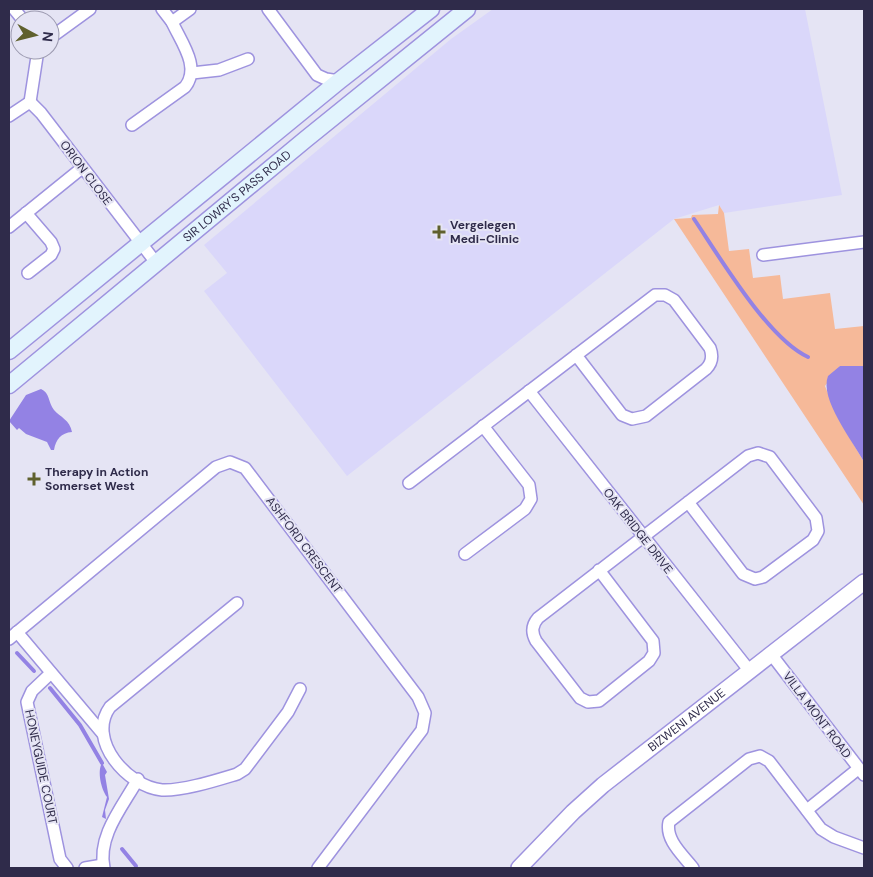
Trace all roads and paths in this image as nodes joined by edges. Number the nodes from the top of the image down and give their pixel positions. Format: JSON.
{"nodes":[{"id":1,"x":90,"y":9,"type":"edge"},
{"id":2,"x":162,"y":9,"type":"edge"},
{"id":3,"x":190,"y":9,"type":"edge"},
{"id":4,"x":268,"y":9,"type":"edge"},
{"id":5,"x":432,"y":9,"type":"edge"},
{"id":6,"x":467,"y":9,"type":"edge"},
{"id":7,"x":172,"y":22,"type":"junction"},
{"id":8,"x":60,"y":31,"type":"edge"},
{"id":9,"x":248,"y":58,"type":"dead end"},
{"id":10,"x":36,"y":60,"type":"edge"},
{"id":11,"x":192,"y":73,"type":"junction"},
{"id":12,"x":339,"y":81,"type":"junction"},
{"id":13,"x":30,"y":102,"type":"junction"},
{"id":14,"x":10,"y":112,"type":"edge"},
{"id":15,"x":132,"y":125,"type":"dead end"},
{"id":16,"x":82,"y":168,"type":"junction"},
{"id":17,"x":26,"y":212,"type":"junction"},
{"id":18,"x":9,"y":227,"type":"edge"},
{"id":19,"x":864,"y":242,"type":"edge"},
{"id":20,"x":140,"y":246,"type":"junction"},
{"id":21,"x":763,"y":255,"type":"dead end"},
{"id":22,"x":156,"y":264,"type":"junction"},
{"id":23,"x":28,"y":273,"type":"dead end"},
{"id":24,"x":9,"y":351,"type":"edge"},
{"id":25,"x":576,"y":355,"type":"junction"},
{"id":26,"x":9,"y":385,"type":"edge"},
{"id":27,"x":529,"y":391,"type":"junction"},
{"id":28,"x":483,"y":426,"type":"junction"},
{"id":29,"x":408,"y":483,"type":"dead end"},
{"id":30,"x":688,"y":502,"type":"junction"},
{"id":31,"x":642,"y":537,"type":"junction"},
{"id":32,"x":465,"y":554,"type":"dead end"},
{"id":33,"x":599,"y":570,"type":"junction"},
{"id":34,"x":864,"y":582,"type":"edge"},
{"id":35,"x":237,"y":603,"type":"dead end"},
{"id":36,"x":13,"y":635,"type":"edge"},
{"id":37,"x":771,"y":654,"type":"junction"},
{"id":38,"x":749,"y":670,"type":"junction"},
{"id":39,"x":52,"y":673,"type":"junction"},
{"id":40,"x":300,"y":689,"type":"dead end"},
{"id":41,"x":103,"y":734,"type":"junction"},
{"id":42,"x":861,"y":772,"type":"edge"},
{"id":43,"x":138,"y":779,"type":"junction"},
{"id":44,"x":807,"y":810,"type":"junction"},
{"id":45,"x":864,"y":848,"type":"edge"},
{"id":46,"x":104,"y":866,"type":"edge"},
{"id":47,"x":67,"y":868,"type":"edge"},
{"id":48,"x":85,"y":868,"type":"edge"},
{"id":49,"x":318,"y":868,"type":"edge"},
{"id":50,"x":519,"y":868,"type":"edge"},
{"id":51,"x":693,"y":868,"type":"edge"}],
"edges":[{"from":1,"to":8,"type":"street"},
{"from":2,"to":7,"type":"street"},
{"from":3,"to":7,"type":"street"},
{"from":4,"to":12,"type":"street"},
{"from":5,"to":12,"type":"main road","name":"SIR LOWRY'S PASS ROAD"},
{"from":6,"to":22,"type":"main road","name":"SIR LOWRY'S PASS ROAD"},
{"from":7,"to":11,"type":"street"},
{"from":9,"to":11,"type":"street"},
{"from":10,"to":13,"type":"street"},
{"from":11,"to":15,"type":"street"},
{"from":12,"to":20,"type":"main road","name":"SIR LOWRY'S PASS ROAD"},
{"from":13,"to":14,"type":"street"},
{"from":13,"to":16,"type":"street","name":"ORION CLOSE"},
{"from":16,"to":17,"type":"street"},
{"from":16,"to":20,"type":"street","name":"ORION CLOSE"},
{"from":17,"to":18,"type":"street"},
{"from":17,"to":23,"type":"street"},
{"from":19,"to":21,"type":"street"},
{"from":20,"to":22,"type":"street","name":"ORION CLOSE"},
{"from":20,"to":24,"type":"main road","name":"SIR LOWRY'S PASS ROAD"},
{"from":22,"to":26,"type":"main road","name":"SIR LOWRY'S PASS ROAD"},
{"from":25,"to":25,"type":"street"},
{"from":25,"to":27,"type":"street"},
{"from":27,"to":28,"type":"street"},
{"from":27,"to":31,"type":"street","name":"OAK BRIDGE DRIVE"},
{"from":28,"to":29,"type":"street"},
{"from":28,"to":32,"type":"street"},
{"from":30,"to":30,"type":"street"},
{"from":30,"to":31,"type":"street"},
{"from":31,"to":33,"type":"street"},
{"from":31,"to":38,"type":"street","name":"OAK BRIDGE DRIVE"},
{"from":33,"to":33,"type":"street"},
{"from":34,"to":37,"type":"street","name":"BIZWENI AVENUE"},
{"from":35,"to":41,"type":"street"},
{"from":36,"to":39,"type":"street"},
{"from":36,"to":49,"type":"street","name":"ASHFORD CRESCENT"},
{"from":37,"to":38,"type":"street","name":"BIZWENI AVENUE"},
{"from":37,"to":42,"type":"street","name":"VILLA MONT ROAD"},
{"from":38,"to":50,"type":"street","name":"BIZWENI AVENUE"},
{"from":39,"to":41,"type":"street"},
{"from":39,"to":47,"type":"street","name":"HONEYGUIDE COURT"},
{"from":40,"to":43,"type":"street"},
{"from":41,"to":43,"type":"street"},
{"from":42,"to":44,"type":"street"},
{"from":43,"to":46,"type":"street"},
{"from":44,"to":45,"type":"street"},
{"from":44,"to":51,"type":"street"},
{"from":46,"to":48,"type":"street"}]}
